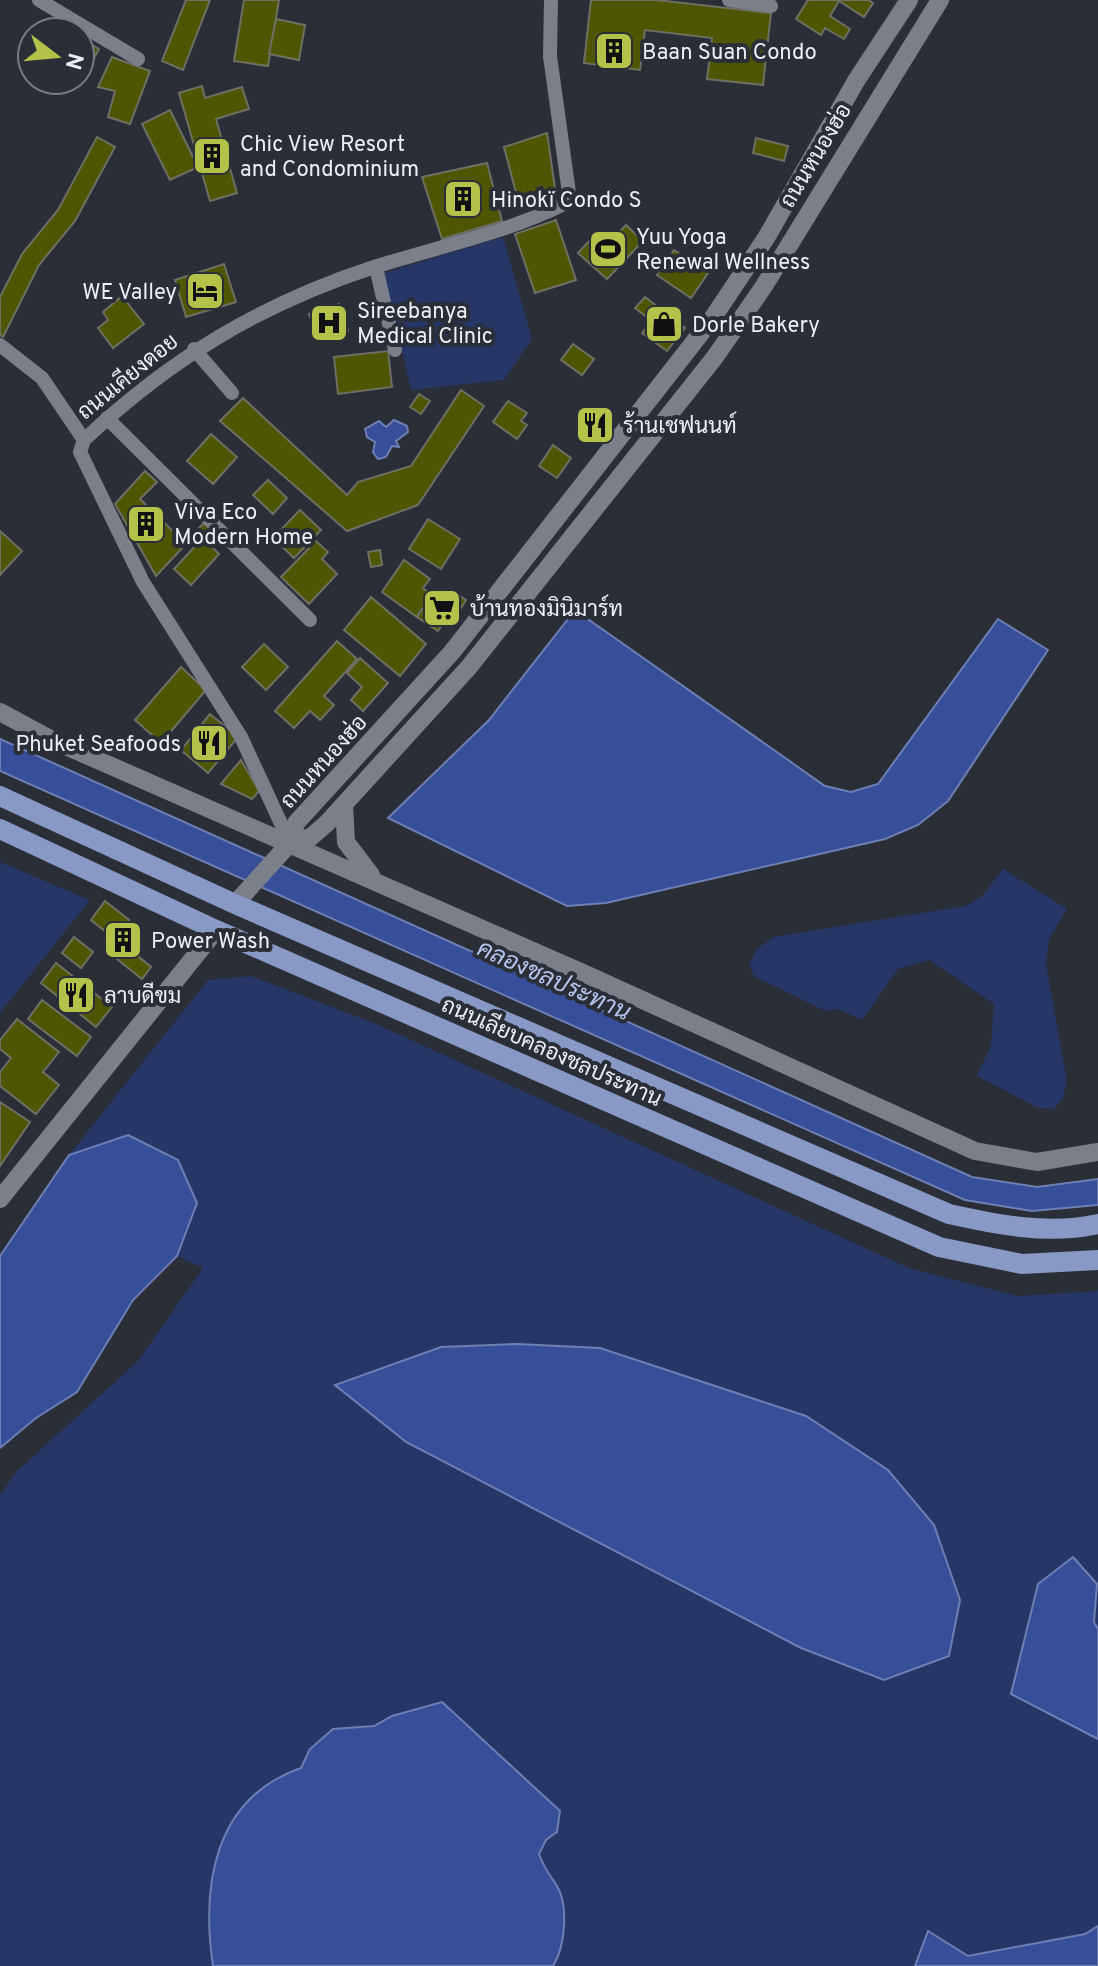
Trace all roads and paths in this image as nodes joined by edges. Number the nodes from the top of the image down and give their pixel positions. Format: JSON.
{"nodes":[{"id":1,"x":39,"y":0,"type":"edge"},
{"id":2,"x":551,"y":0,"type":"edge"},
{"id":3,"x":729,"y":0,"type":"edge"},
{"id":4,"x":909,"y":0,"type":"edge"},
{"id":5,"x":940,"y":0,"type":"edge"},
{"id":6,"x":771,"y":6,"type":"dead end"},
{"id":7,"x":138,"y":59,"type":"dead end"},
{"id":8,"x":376,"y":267,"type":"junction"},
{"id":9,"x":695,"y":341,"type":"junction"},
{"id":10,"x":0,"y":345,"type":"edge"},
{"id":11,"x":194,"y":349,"type":"junction"},
{"id":12,"x":395,"y":350,"type":"dead end"},
{"id":13,"x":715,"y":357,"type":"junction"},
{"id":14,"x":232,"y":393,"type":"dead end"},
{"id":15,"x":107,"y":418,"type":"junction"},
{"id":16,"x":84,"y":440,"type":"junction"},
{"id":17,"x":310,"y":620,"type":"dead end"},
{"id":18,"x":0,"y":712,"type":"edge"},
{"id":19,"x":0,"y":796,"type":"edge"},
{"id":20,"x":344,"y":805,"type":"junction"},
{"id":21,"x":0,"y":829,"type":"edge"},
{"id":22,"x":290,"y":843,"type":"junction"},
{"id":23,"x":379,"y":883,"type":"junction"},
{"id":24,"x":235,"y":904,"type":"junction"},
{"id":25,"x":216,"y":930,"type":"junction"},
{"id":26,"x":1098,"y":1152,"type":"edge"},
{"id":27,"x":3,"y":1190,"type":"edge"},
{"id":28,"x":1098,"y":1224,"type":"edge"},
{"id":29,"x":1098,"y":1260,"type":"edge"}],
"edges":[{"from":1,"to":7,"type":"street"},
{"from":2,"to":8,"type":"street","name":"ถนนเคียงดอย"},
{"from":3,"to":6,"type":"street"},
{"from":4,"to":9,"type":"street","name":"ถนนหนองฮ่อ"},
{"from":5,"to":13,"type":"street","name":"ถนนหนองฮ่อ"},
{"from":8,"to":11,"type":"street","name":"ถนนเคียงดอย"},
{"from":8,"to":12,"type":"street"},
{"from":9,"to":13,"type":"street"},
{"from":9,"to":22,"type":"street","name":"ถนนหนองฮ่อ"},
{"from":10,"to":16,"type":"street"},
{"from":11,"to":14,"type":"street"},
{"from":11,"to":15,"type":"street","name":"ถนนเคียงดอย"},
{"from":13,"to":20,"type":"street","name":"ถนนหนองฮ่อ"},
{"from":15,"to":16,"type":"street","name":"ถนนเคียงดอย"},
{"from":15,"to":17,"type":"street"},
{"from":16,"to":22,"type":"street","name":"ถนนเคียงดอย"},
{"from":18,"to":22,"type":"street"},
{"from":19,"to":24,"type":"main road","name":"ถนนเลียบคลองชลประทาน"},
{"from":20,"to":22,"type":"street","name":"ถนนหนองฮ่อ"},
{"from":20,"to":23,"type":"street"},
{"from":21,"to":25,"type":"main road","name":"ถนนเลียบคลองชลประทาน"},
{"from":22,"to":23,"type":"street"},
{"from":22,"to":24,"type":"street"},
{"from":23,"to":26,"type":"street"},
{"from":24,"to":25,"type":"main road"},
{"from":24,"to":28,"type":"main road","name":"ถนนเลียบคลองชลประทาน"},
{"from":25,"to":27,"type":"street"},
{"from":25,"to":29,"type":"main road","name":"ถนนเลียบคลองชลประทาน"}]}
